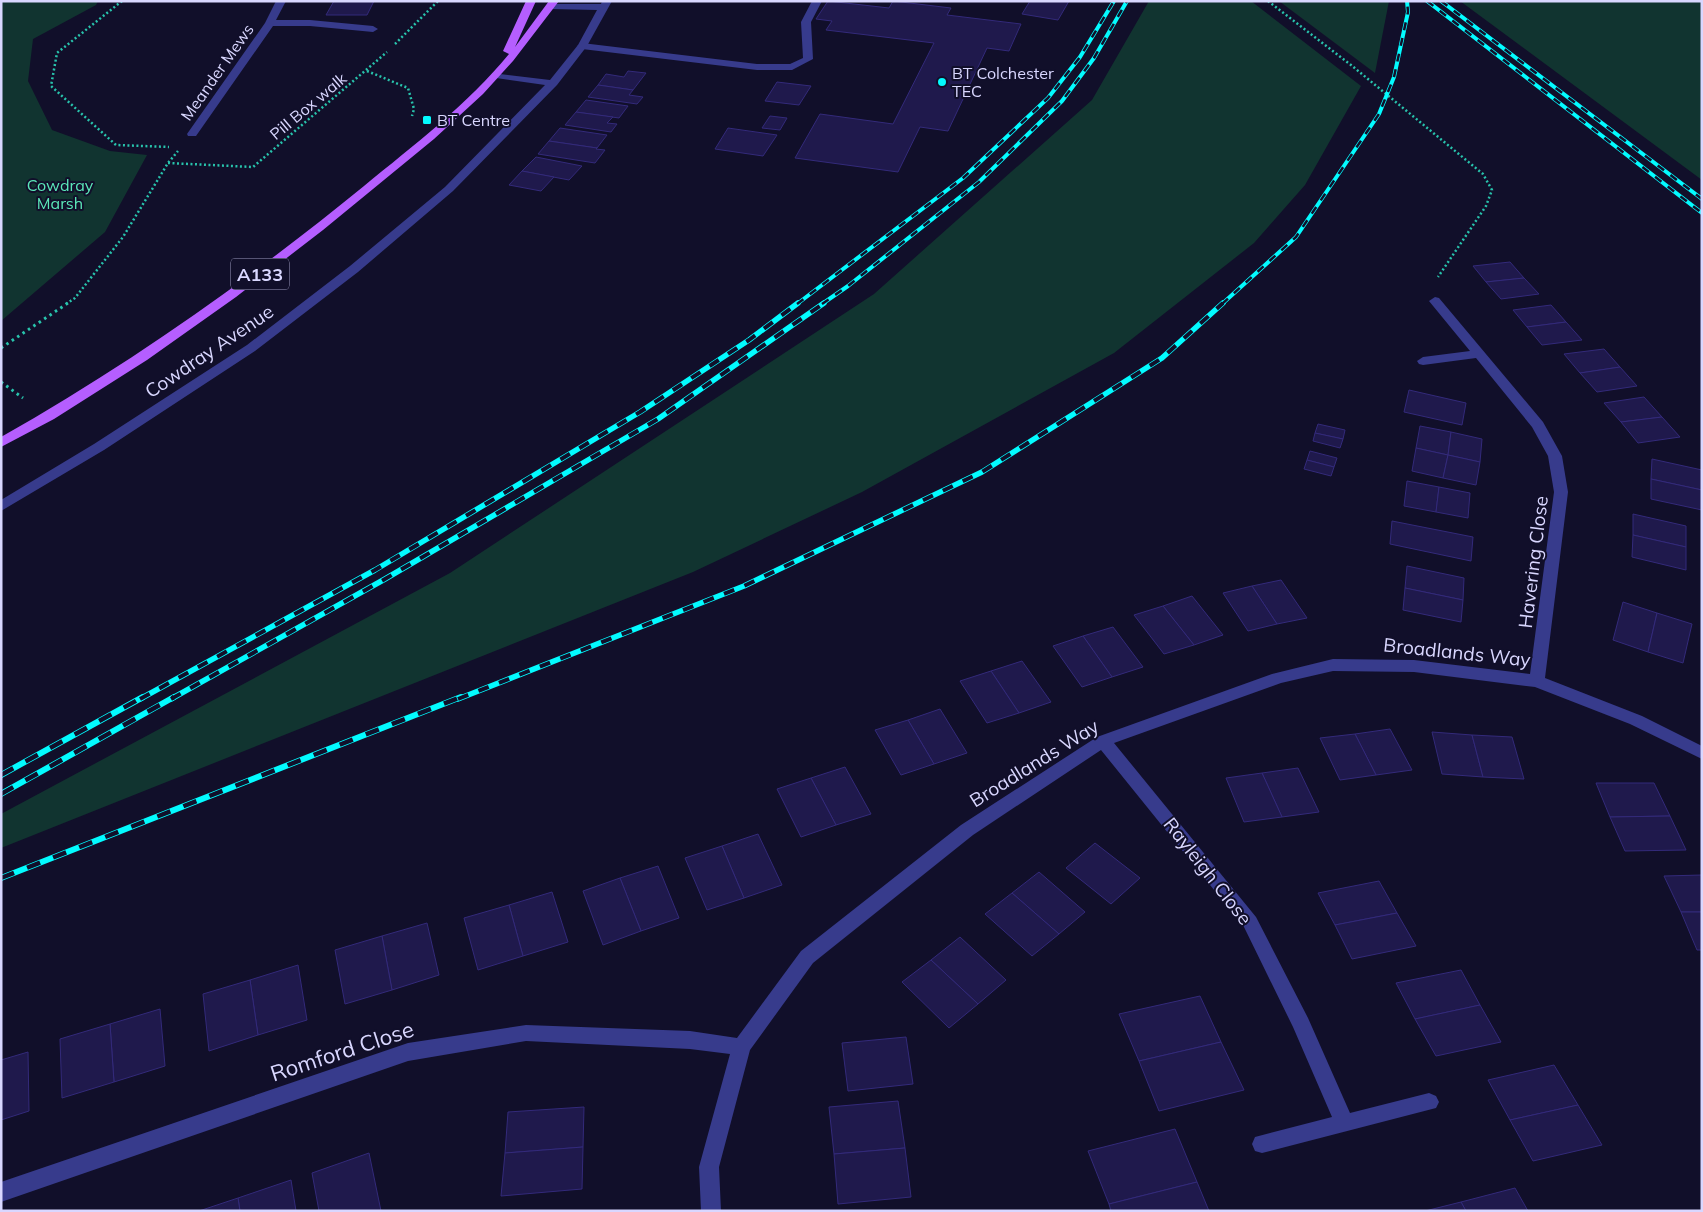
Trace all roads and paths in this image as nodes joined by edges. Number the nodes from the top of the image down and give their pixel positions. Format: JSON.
{"nodes":[{"id":1,"x":122,"y":1,"type":"edge"},
{"id":2,"x":281,"y":1,"type":"edge"},
{"id":3,"x":438,"y":1,"type":"edge"},
{"id":4,"x":531,"y":1,"type":"edge"},
{"id":5,"x":816,"y":1,"type":"edge"},
{"id":6,"x":1268,"y":1,"type":"edge"},
{"id":7,"x":552,"y":4,"type":"edge"},
{"id":8,"x":605,"y":4,"type":"edge"},
{"id":9,"x":270,"y":23,"type":"junction"},
{"id":10,"x":373,"y":29,"type":"dead end"},
{"id":11,"x":394,"y":45,"type":"dead end"},
{"id":12,"x":582,"y":46,"type":"junction"},
{"id":13,"x":388,"y":52,"type":"dead end"},
{"id":14,"x":367,"y":71,"type":"junction"},
{"id":15,"x":496,"y":74,"type":"junction"},
{"id":16,"x":553,"y":83,"type":"junction"},
{"id":17,"x":411,"y":118,"type":"dead end"},
{"id":18,"x":192,"y":134,"type":"dead end"},
{"id":19,"x":168,"y":162,"type":"junction"},
{"id":20,"x":1435,"y":301,"type":"joint"},
{"id":21,"x":1,"y":348,"type":"edge"},
{"id":22,"x":1478,"y":354,"type":"junction"},
{"id":23,"x":1423,"y":361,"type":"dead end"},
{"id":24,"x":1,"y":443,"type":"edge"},
{"id":25,"x":1,"y":506,"type":"edge"},
{"id":26,"x":1537,"y":681,"type":"junction"},
{"id":27,"x":1103,"y":741,"type":"junction"},
{"id":28,"x":1702,"y":753,"type":"edge"},
{"id":29,"x":741,"y":1047,"type":"junction"},
{"id":30,"x":1429,"y":1102,"type":"dead end"},
{"id":31,"x":1345,"y":1123,"type":"junction"},
{"id":32,"x":1262,"y":1144,"type":"dead end"},
{"id":33,"x":1,"y":1192,"type":"edge"},
{"id":34,"x":711,"y":1211,"type":"edge"}],
"edges":[{"from":1,"to":19,"type":"path"},
{"from":2,"to":9,"type":"street","name":"Meander Mews"},
{"from":3,"to":11,"type":"path"},
{"from":4,"to":15,"type":"main road","name":"Cowdray Avenue","number":"A133"},
{"from":5,"to":12,"type":"street"},
{"from":6,"to":20,"type":"path"},
{"from":7,"to":8,"type":"street","name":"Cowdray Avenue"},
{"from":7,"to":15,"type":"main road","name":"Cowdray Avenue","number":"A133"},
{"from":8,"to":12,"type":"street","name":"Cowdray Avenue"},
{"from":9,"to":10,"type":"street"},
{"from":9,"to":18,"type":"street","name":"Meander Mews"},
{"from":12,"to":16,"type":"street","name":"Cowdray Avenue"},
{"from":13,"to":14,"type":"path","name":"Pill Box walk"},
{"from":14,"to":17,"type":"path"},
{"from":14,"to":19,"type":"path","name":"Pill Box walk"},
{"from":15,"to":16,"type":"street"},
{"from":15,"to":24,"type":"main road","name":"Cowdray Avenue","number":"A133"},
{"from":16,"to":25,"type":"street","name":"Cowdray Avenue"},
{"from":19,"to":21,"type":"path"},
{"from":20,"to":22,"type":"street","name":"Havering Close"},
{"from":22,"to":23,"type":"street"},
{"from":22,"to":26,"type":"street","name":"Havering Close"},
{"from":26,"to":27,"type":"street","name":"Broadlands Way"},
{"from":26,"to":28,"type":"street","name":"Broadlands Way"},
{"from":27,"to":29,"type":"street","name":"Broadlands Way"},
{"from":27,"to":31,"type":"street","name":"Rayleigh Close"},
{"from":29,"to":33,"type":"street","name":"Romford Close"},
{"from":29,"to":34,"type":"street","name":"Broadlands Way"},
{"from":30,"to":31,"type":"street"},
{"from":31,"to":32,"type":"street"}]}
